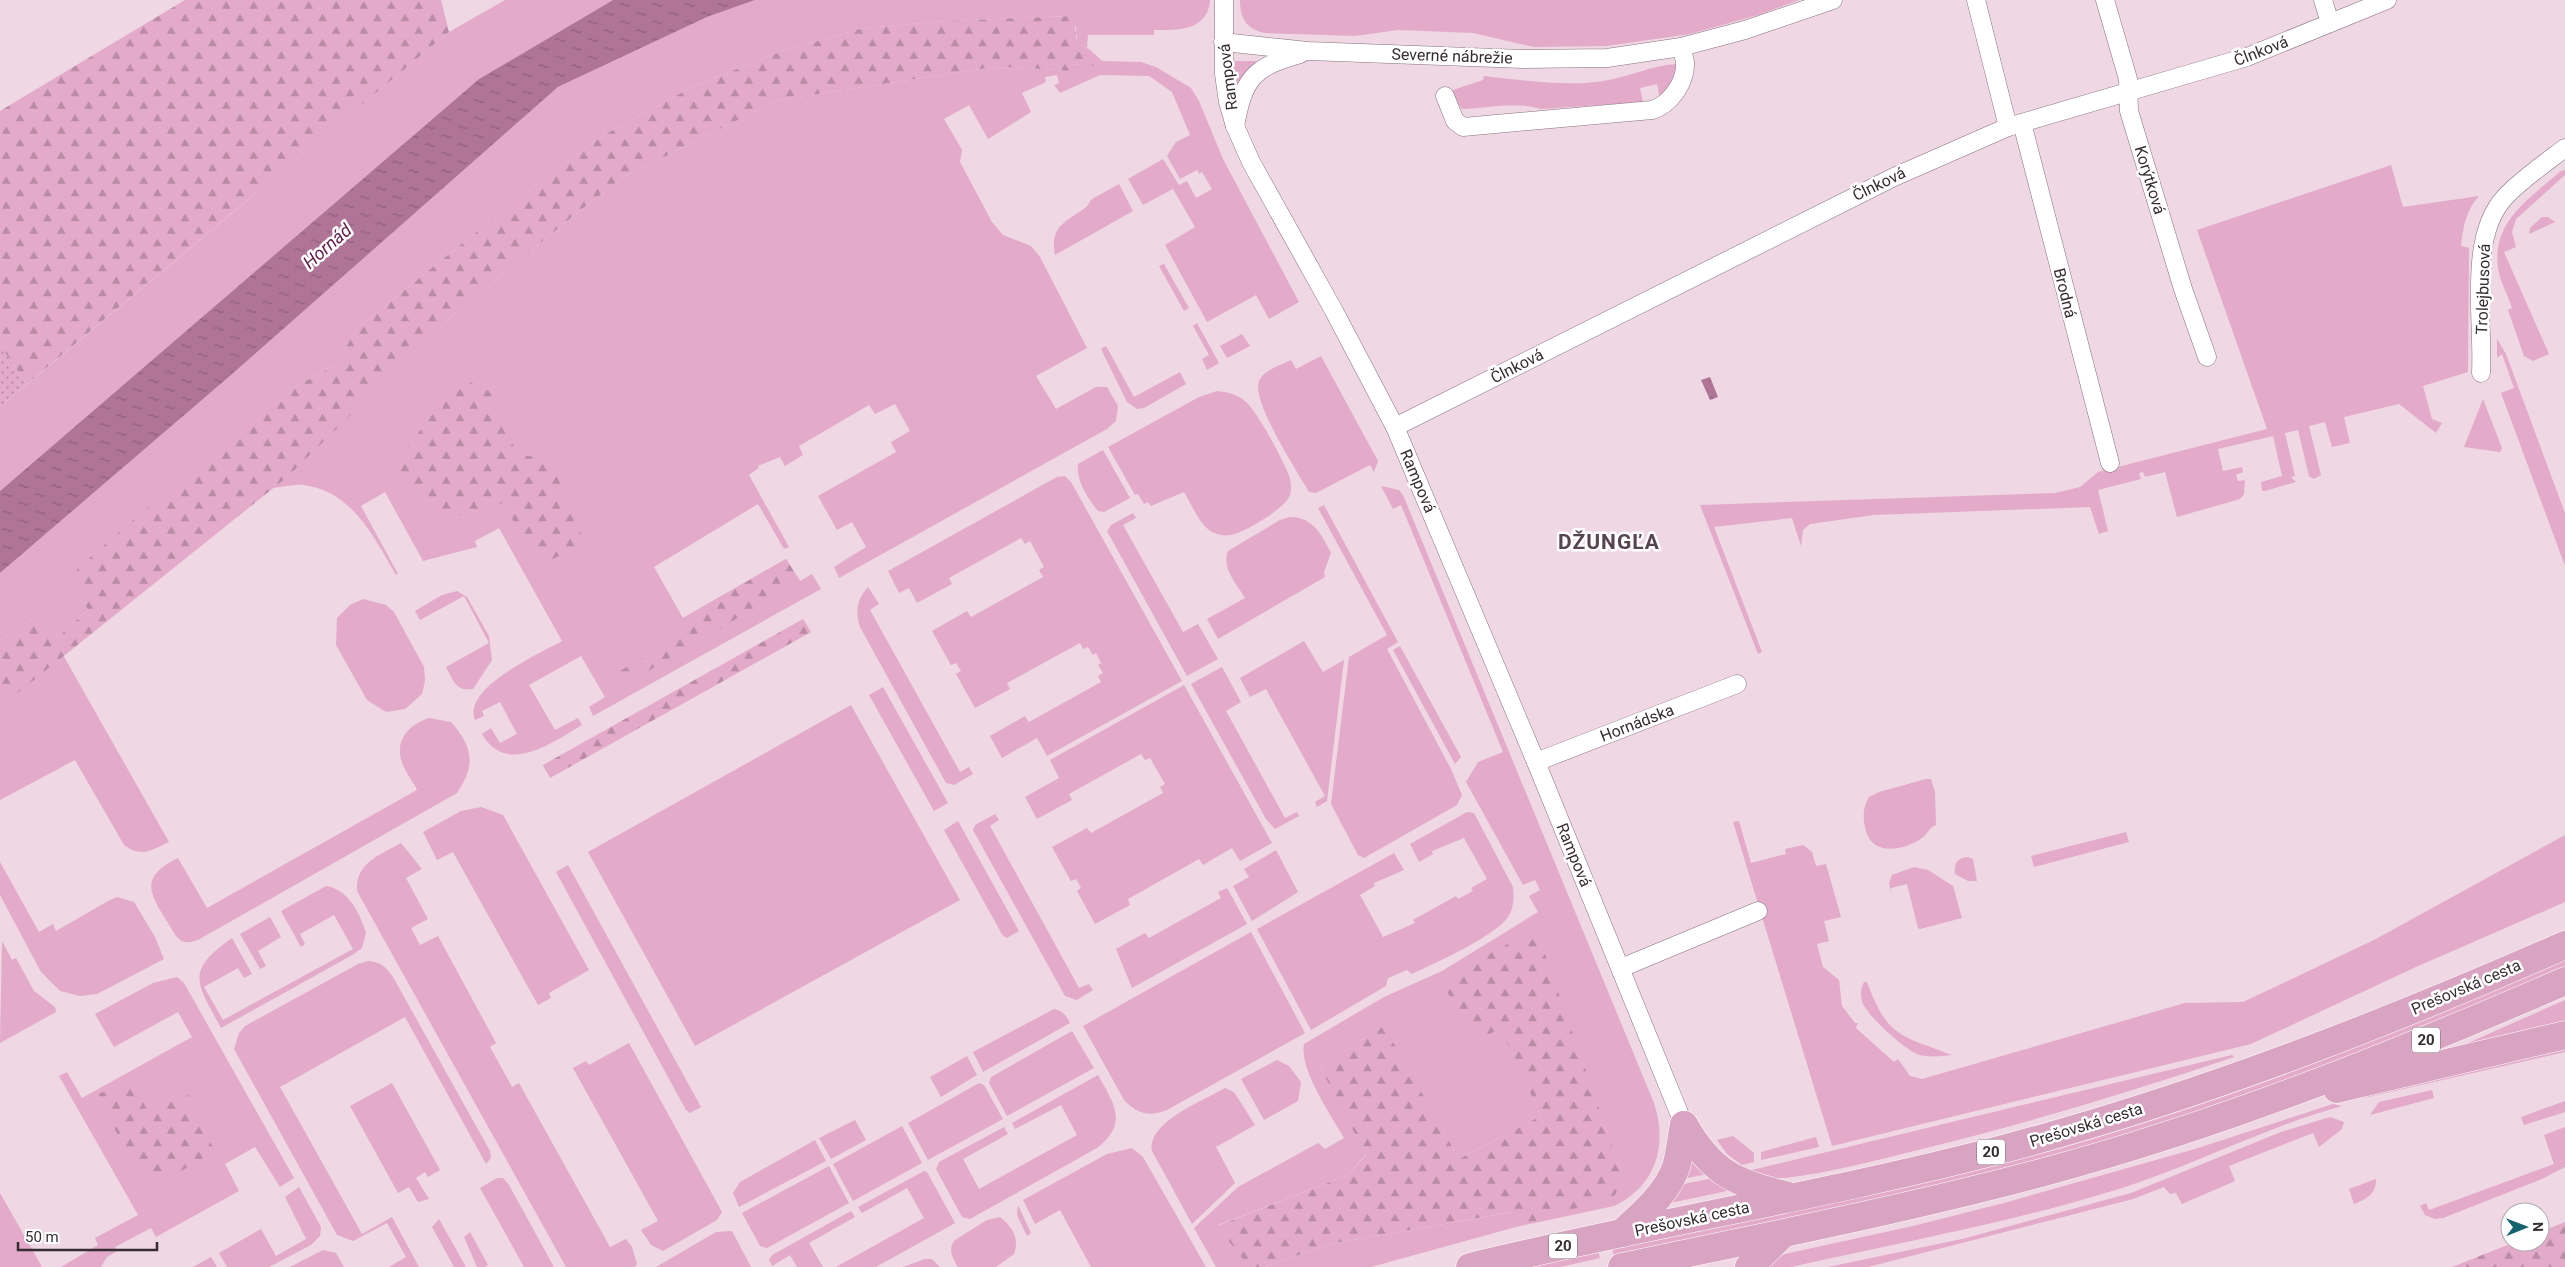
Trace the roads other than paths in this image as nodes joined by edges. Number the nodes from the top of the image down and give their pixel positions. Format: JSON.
{"nodes":[{"id":1,"x":1833,"y":0,"type":"edge"},
{"id":2,"x":1976,"y":0,"type":"edge"},
{"id":3,"x":2104,"y":0,"type":"edge"},
{"id":4,"x":2323,"y":0,"type":"edge"},
{"id":5,"x":2387,"y":0,"type":"edge"},
{"id":6,"x":1224,"y":3,"type":"edge"},
{"id":7,"x":2330,"y":23,"type":"junction"},
{"id":8,"x":1223,"y":42,"type":"junction"},
{"id":9,"x":1681,"y":47,"type":"junction"},
{"id":10,"x":1308,"y":51,"type":"junction"},
{"id":11,"x":2129,"y":93,"type":"junction"},
{"id":12,"x":1445,"y":96,"type":"dead end"},
{"id":13,"x":2015,"y":125,"type":"junction"},
{"id":14,"x":1235,"y":126,"type":"junction"},
{"id":15,"x":2565,"y":148,"type":"edge"},
{"id":16,"x":2207,"y":357,"type":"dead end"},
{"id":17,"x":2481,"y":373,"type":"dead end"},
{"id":18,"x":1395,"y":427,"type":"junction"},
{"id":19,"x":2110,"y":463,"type":"dead end"},
{"id":20,"x":1737,"y":684,"type":"dead end"},
{"id":21,"x":1536,"y":762,"type":"junction"},
{"id":22,"x":1758,"y":911,"type":"dead end"},
{"id":23,"x":2565,"y":945,"type":"edge"},
{"id":24,"x":1621,"y":968,"type":"junction"},
{"id":25,"x":2565,"y":981,"type":"edge"},
{"id":26,"x":2565,"y":1035,"type":"edge"},
{"id":27,"x":2286,"y":1095,"type":"junction"},
{"id":28,"x":1684,"y":1125,"type":"junction"},
{"id":29,"x":1796,"y":1197,"type":"junction"},
{"id":30,"x":1622,"y":1233,"type":"junction"},
{"id":31,"x":1783,"y":1234,"type":"junction"},
{"id":32,"x":1656,"y":1264,"type":"edge"},
{"id":33,"x":1470,"y":1267,"type":"edge"},
{"id":34,"x":1622,"y":1267,"type":"edge"},
{"id":35,"x":1749,"y":1267,"type":"edge"}],
"edges":[{"from":1,"to":9,"type":"street","name":"Severné nábrežie"},
{"from":2,"to":13,"type":"street","name":"Brodná"},
{"from":3,"to":11,"type":"street","name":"Korýtková"},
{"from":4,"to":7,"type":"street"},
{"from":5,"to":7,"type":"street","name":"Člnková"},
{"from":6,"to":8,"type":"street","name":"Rampová"},
{"from":7,"to":11,"type":"street","name":"Člnková"},
{"from":8,"to":10,"type":"street","name":"Severné nábrežie"},
{"from":8,"to":14,"type":"street","name":"Rampová"},
{"from":9,"to":10,"type":"street","name":"Severné nábrežie"},
{"from":9,"to":12,"type":"street"},
{"from":10,"to":14,"type":"street"},
{"from":11,"to":13,"type":"street","name":"Člnková"},
{"from":11,"to":16,"type":"street","name":"Korýtková"},
{"from":13,"to":18,"type":"street","name":"Člnková"},
{"from":13,"to":19,"type":"street","name":"Brodná"},
{"from":14,"to":18,"type":"street","name":"Rampová"},
{"from":15,"to":17,"type":"street","name":"Trolejbusová"},
{"from":18,"to":21,"type":"street","name":"Rampová"},
{"from":20,"to":21,"type":"street","name":"Hornádska"},
{"from":21,"to":24,"type":"street","name":"Rampová"},
{"from":22,"to":24,"type":"street"},
{"from":23,"to":29,"type":"highway","name":"Prešovská cesta","number":"20"},
{"from":24,"to":28,"type":"street","name":"Rampová"},
{"from":25,"to":27,"type":"highway","name":"Prešovská cesta","number":"20"},
{"from":26,"to":27,"type":"highway"},
{"from":27,"to":31,"type":"highway","name":"Prešovská cesta","number":"20"},
{"from":28,"to":29,"type":"highway"},
{"from":28,"to":30,"type":"highway"},
{"from":29,"to":30,"type":"highway","name":"Prešovská cesta","number":"20"},
{"from":30,"to":33,"type":"highway","name":"Prešovská cesta","number":"20"},
{"from":31,"to":32,"type":"highway","name":"Prešovská cesta","number":"20"},
{"from":31,"to":35,"type":"highway"},
{"from":32,"to":34,"type":"highway","name":"Prešovská cesta","number":"20"}]}
